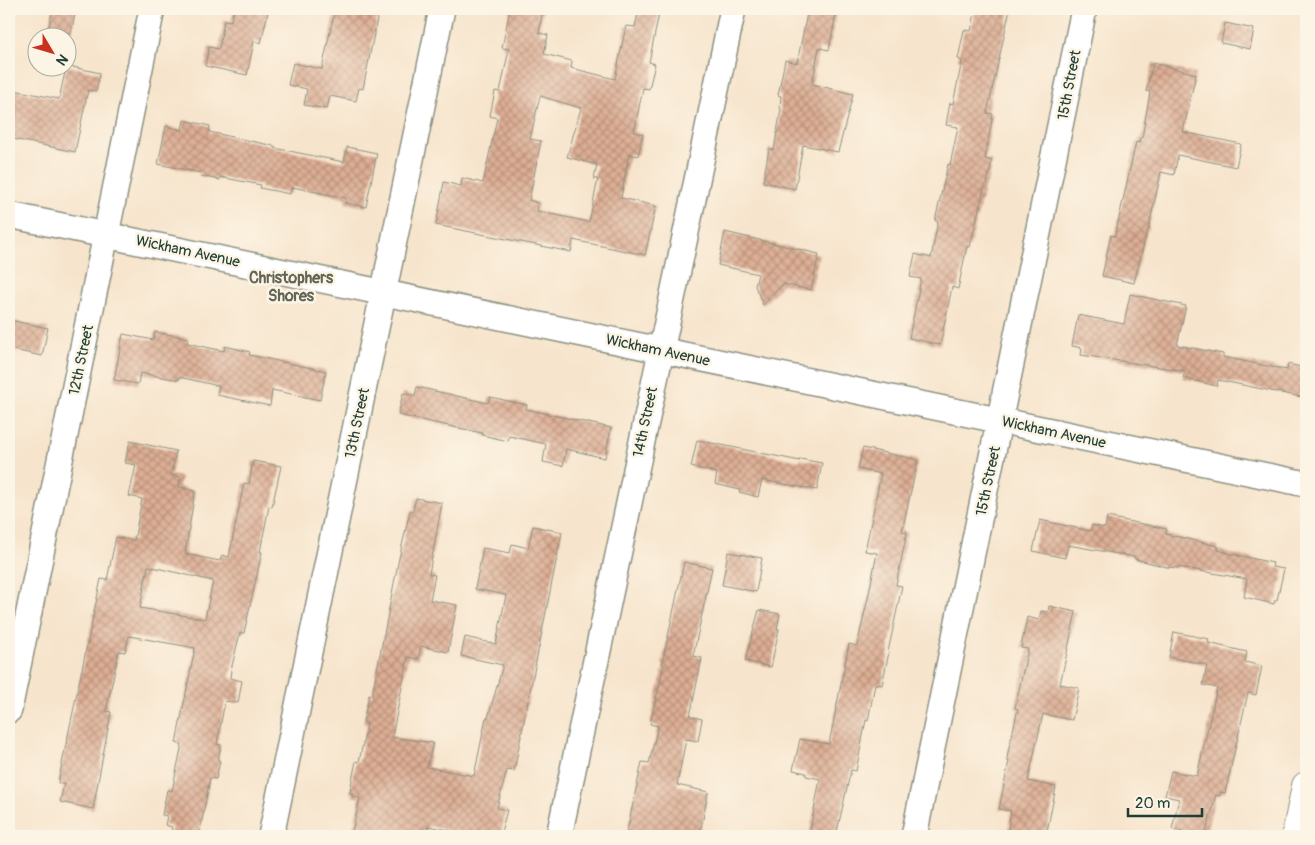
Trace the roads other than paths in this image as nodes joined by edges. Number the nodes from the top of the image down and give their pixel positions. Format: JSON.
{"nodes":[{"id":1,"x":152,"y":9,"type":"edge"},
{"id":2,"x":442,"y":9,"type":"edge"},
{"id":3,"x":733,"y":9,"type":"edge"},
{"id":4,"x":1084,"y":9,"type":"edge"},
{"id":5,"x":9,"y":215,"type":"edge"},
{"id":6,"x":106,"y":234,"type":"junction"},
{"id":7,"x":384,"y":292,"type":"junction"},
{"id":8,"x":661,"y":350,"type":"junction"},
{"id":9,"x":1001,"y":421,"type":"junction"},
{"id":10,"x":1306,"y":484,"type":"edge"},
{"id":11,"x":9,"y":710,"type":"edge"},
{"id":12,"x":1306,"y":786,"type":"edge"},
{"id":13,"x":271,"y":836,"type":"edge"},
{"id":14,"x":559,"y":836,"type":"edge"},
{"id":15,"x":914,"y":836,"type":"edge"},
{"id":16,"x":1296,"y":836,"type":"edge"}],
"edges":[{"from":1,"to":6,"type":"street","name":"12th Street"},
{"from":2,"to":7,"type":"street","name":"13th Street"},
{"from":3,"to":8,"type":"street","name":"14th Street"},
{"from":4,"to":9,"type":"street","name":"15th Street"},
{"from":5,"to":6,"type":"street","name":"Wickham Avenue"},
{"from":6,"to":7,"type":"street","name":"Wickham Avenue"},
{"from":6,"to":11,"type":"street","name":"12th Street"},
{"from":7,"to":8,"type":"street","name":"Wickham Avenue"},
{"from":7,"to":13,"type":"street","name":"13th Street"},
{"from":8,"to":9,"type":"street","name":"Wickham Avenue"},
{"from":8,"to":14,"type":"street","name":"14th Street"},
{"from":9,"to":10,"type":"street","name":"Wickham Avenue"},
{"from":9,"to":15,"type":"street","name":"15th Street"},
{"from":12,"to":16,"type":"main road"}]}
